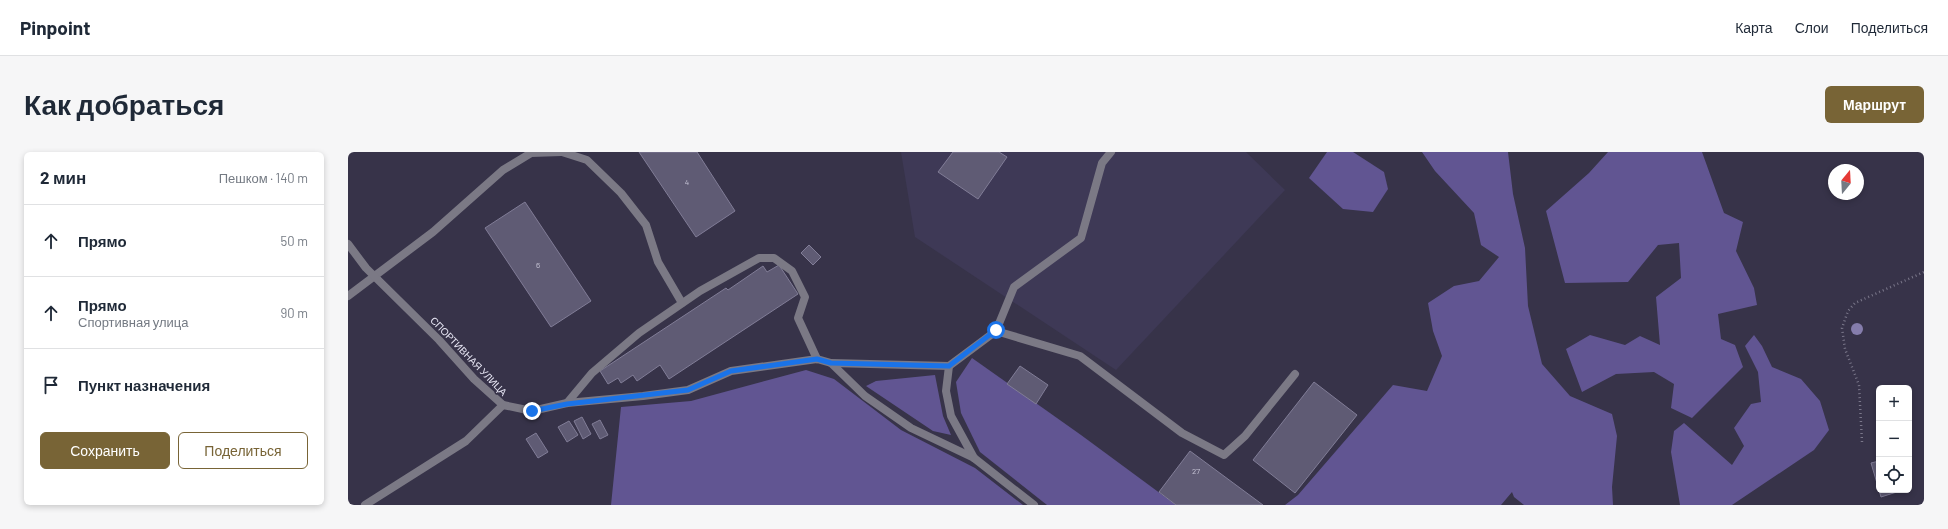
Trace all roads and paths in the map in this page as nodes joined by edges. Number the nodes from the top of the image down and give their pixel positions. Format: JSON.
{"nodes":[{"id":1,"x":561,"y":152,"type":"edge"},
{"id":2,"x":1111,"y":152,"type":"edge"},
{"id":3,"x":348,"y":244,"type":"edge"},
{"id":4,"x":1924,"y":272,"type":"edge"},
{"id":5,"x":375,"y":277,"type":"junction"},
{"id":6,"x":348,"y":296,"type":"edge"},
{"id":7,"x":682,"y":303,"type":"junction"},
{"id":8,"x":996,"y":330,"type":"junction"},
{"id":9,"x":817,"y":359,"type":"junction"},
{"id":10,"x":831,"y":363,"type":"junction"},
{"id":11,"x":949,"y":366,"type":"junction"},
{"id":12,"x":1295,"y":374,"type":"dead end"},
{"id":13,"x":567,"y":404,"type":"junction"},
{"id":14,"x":503,"y":405,"type":"junction"},
{"id":15,"x":1862,"y":442,"type":"dead end"},
{"id":16,"x":974,"y":458,"type":"junction"},
{"id":17,"x":365,"y":505,"type":"edge"},
{"id":18,"x":1034,"y":505,"type":"edge"}],
"edges":[{"from":1,"to":5,"type":"street"},
{"from":1,"to":7,"type":"street"},
{"from":2,"to":8,"type":"street"},
{"from":3,"to":5,"type":"street","name":"СПОРТИВНАЯ УЛИЦА"},
{"from":4,"to":15,"type":"path"},
{"from":5,"to":6,"type":"street"},
{"from":5,"to":14,"type":"street","name":"СПОРТИВНАЯ УЛИЦА"},
{"from":7,"to":9,"type":"street"},
{"from":7,"to":13,"type":"street"},
{"from":8,"to":11,"type":"street"},
{"from":8,"to":12,"type":"street"},
{"from":9,"to":10,"type":"street","name":"СПОРТИВНАЯ УЛИЦА"},
{"from":9,"to":13,"type":"street","name":"СПОРТИВНАЯ УЛИЦА"},
{"from":10,"to":11,"type":"street"},
{"from":10,"to":16,"type":"street","name":"СПОРТИВНАЯ УЛИЦА"},
{"from":11,"to":16,"type":"street"},
{"from":13,"to":14,"type":"street","name":"СПОРТИВНАЯ УЛИЦА"},
{"from":14,"to":17,"type":"street"},
{"from":16,"to":18,"type":"street","name":"СПОРТИВНАЯ УЛИЦА"}]}
